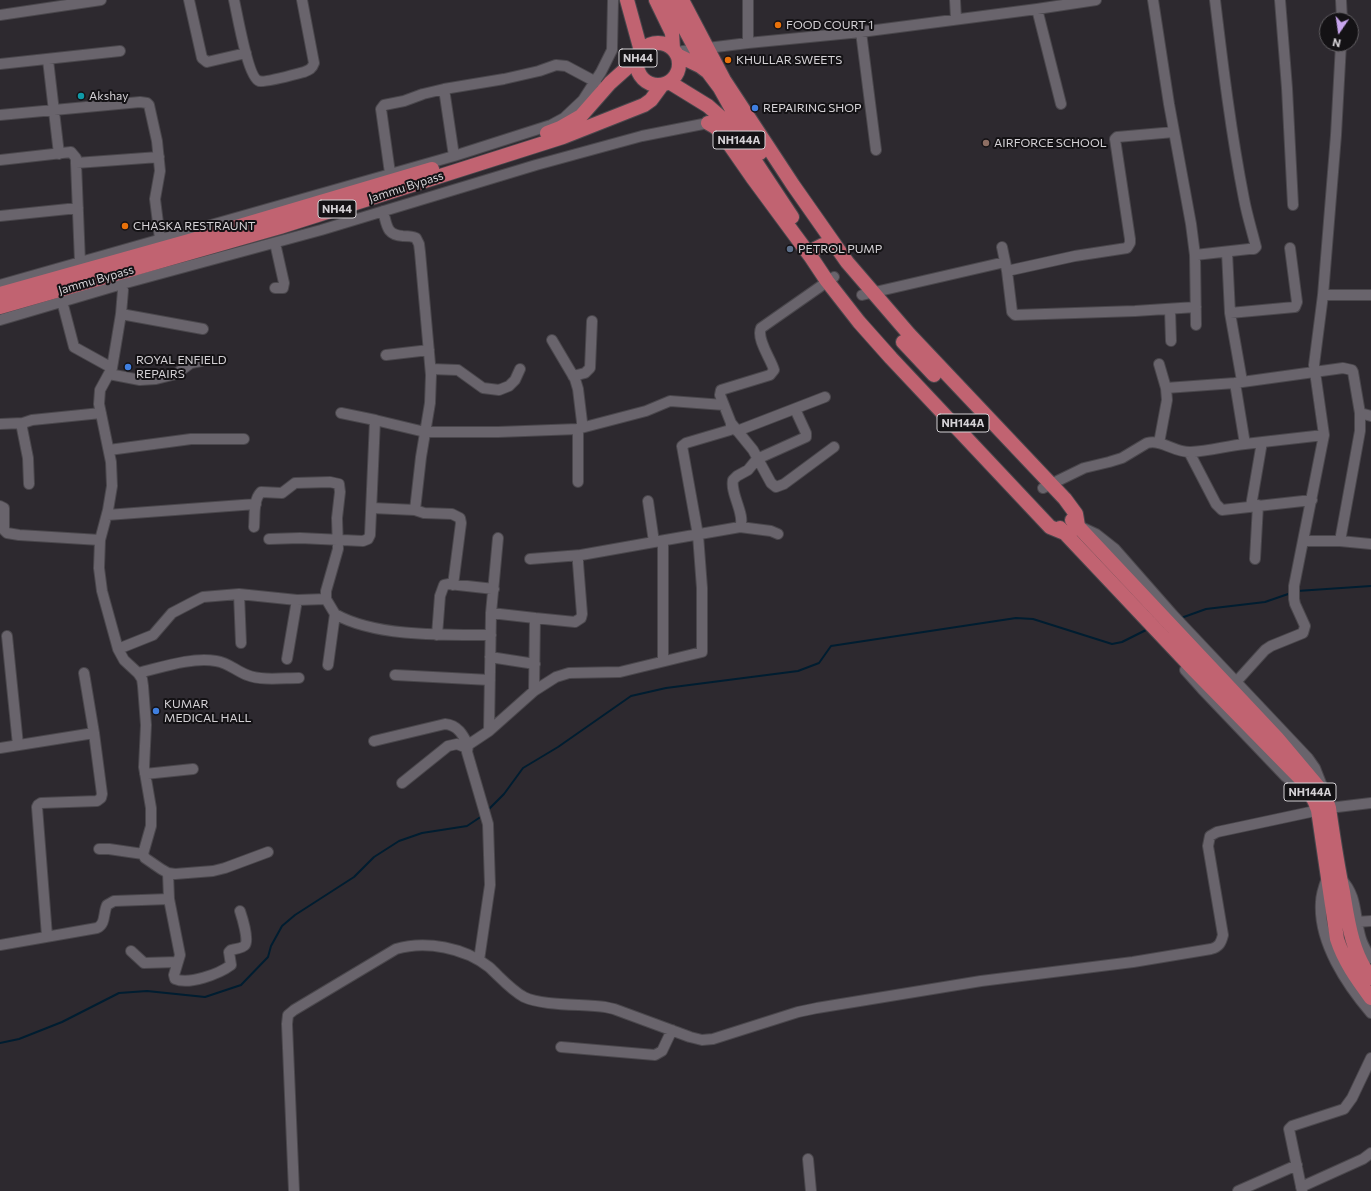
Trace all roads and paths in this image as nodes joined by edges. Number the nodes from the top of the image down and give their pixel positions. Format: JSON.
{"nodes":[{"id":1,"x":101,"y":0,"type":"edge"},
{"id":2,"x":189,"y":0,"type":"edge"},
{"id":3,"x":234,"y":0,"type":"edge"},
{"id":4,"x":302,"y":0,"type":"edge"},
{"id":5,"x":613,"y":0,"type":"edge"},
{"id":6,"x":627,"y":0,"type":"edge"},
{"id":7,"x":656,"y":0,"type":"edge"},
{"id":8,"x":669,"y":0,"type":"edge"},
{"id":9,"x":682,"y":0,"type":"edge"},
{"id":10,"x":748,"y":0,"type":"edge"},
{"id":11,"x":955,"y":0,"type":"edge"},
{"id":12,"x":1096,"y":0,"type":"edge"},
{"id":13,"x":1153,"y":0,"type":"edge"},
{"id":14,"x":1215,"y":0,"type":"edge"},
{"id":15,"x":1280,"y":0,"type":"edge"},
{"id":16,"x":1341,"y":0,"type":"edge"},
{"id":17,"x":1037,"y":9,"type":"junction"},
{"id":18,"x":1342,"y":12,"type":"edge"},
{"id":19,"x":0,"y":15,"type":"edge"},
{"id":20,"x":956,"y":19,"type":"junction"},
{"id":21,"x":861,"y":32,"type":"junction"},
{"id":22,"x":748,"y":43,"type":"junction"},
{"id":23,"x":702,"y":48,"type":"junction"},
{"id":24,"x":120,"y":51,"type":"dead end"},
{"id":25,"x":675,"y":52,"type":"junction"},
{"id":26,"x":1341,"y":52,"type":"edge"},
{"id":27,"x":246,"y":53,"type":"junction"},
{"id":28,"x":640,"y":55,"type":"junction"},
{"id":29,"x":48,"y":60,"type":"junction"},
{"id":30,"x":0,"y":64,"type":"edge"},
{"id":31,"x":708,"y":72,"type":"junction"},
{"id":32,"x":596,"y":82,"type":"junction"},
{"id":33,"x":666,"y":84,"type":"junction"},
{"id":34,"x":444,"y":89,"type":"junction"},
{"id":35,"x":1061,"y":104,"type":"dead end"},
{"id":36,"x":54,"y":111,"type":"junction"},
{"id":37,"x":0,"y":115,"type":"edge"},
{"id":38,"x":708,"y":123,"type":"joint"},
{"id":39,"x":1174,"y":132,"type":"junction"},
{"id":40,"x":876,"y":150,"type":"dead end"},
{"id":41,"x":59,"y":154,"type":"junction"},
{"id":42,"x":159,"y":156,"type":"junction"},
{"id":43,"x":454,"y":156,"type":"junction"},
{"id":44,"x":0,"y":160,"type":"edge"},
{"id":45,"x":76,"y":163,"type":"junction"},
{"id":46,"x":390,"y":173,"type":"junction"},
{"id":47,"x":793,"y":185,"type":"junction"},
{"id":48,"x":789,"y":203,"type":"junction"},
{"id":49,"x":1293,"y":205,"type":"dead end"},
{"id":50,"x":78,"y":208,"type":"junction"},
{"id":51,"x":383,"y":211,"type":"junction"},
{"id":52,"x":0,"y":216,"type":"edge"},
{"id":53,"x":785,"y":222,"type":"junction"},
{"id":54,"x":160,"y":239,"type":"junction"},
{"id":55,"x":275,"y":243,"type":"junction"},
{"id":56,"x":819,"y":247,"type":"junction"},
{"id":57,"x":1002,"y":248,"type":"dead end"},
{"id":58,"x":1290,"y":248,"type":"dead end"},
{"id":59,"x":1227,"y":252,"type":"junction"},
{"id":60,"x":1195,"y":255,"type":"junction"},
{"id":61,"x":80,"y":262,"type":"junction"},
{"id":62,"x":1006,"y":267,"type":"junction"},
{"id":63,"x":854,"y":276,"type":"junction"},
{"id":64,"x":830,"y":279,"type":"junction"},
{"id":65,"x":122,"y":282,"type":"junction"},
{"id":66,"x":0,"y":285,"type":"edge"},
{"id":67,"x":275,"y":288,"type":"dead end"},
{"id":68,"x":867,"y":293,"type":"junction"},
{"id":69,"x":0,"y":294,"type":"edge"},
{"id":70,"x":1323,"y":295,"type":"junction"},
{"id":71,"x":1371,"y":295,"type":"edge"},
{"id":72,"x":63,"y":306,"type":"junction"},
{"id":73,"x":0,"y":307,"type":"edge"},
{"id":74,"x":1196,"y":308,"type":"junction"},
{"id":75,"x":1170,"y":309,"type":"junction"},
{"id":76,"x":1230,"y":313,"type":"junction"},
{"id":77,"x":122,"y":314,"type":"junction"},
{"id":78,"x":0,"y":320,"type":"edge"},
{"id":79,"x":592,"y":321,"type":"dead end"},
{"id":80,"x":0,"y":325,"type":"edge"},
{"id":81,"x":1196,"y":325,"type":"dead end"},
{"id":82,"x":203,"y":329,"type":"dead end"},
{"id":83,"x":552,"y":340,"type":"dead end"},
{"id":84,"x":1171,"y":341,"type":"dead end"},
{"id":85,"x":429,"y":350,"type":"junction"},
{"id":86,"x":386,"y":355,"type":"dead end"},
{"id":87,"x":201,"y":361,"type":"dead end"},
{"id":88,"x":1159,"y":364,"type":"dead end"},
{"id":89,"x":431,"y":369,"type":"junction"},
{"id":90,"x":520,"y":369,"type":"dead end"},
{"id":91,"x":111,"y":371,"type":"junction"},
{"id":92,"x":1314,"y":373,"type":"junction"},
{"id":93,"x":572,"y":376,"type":"junction"},
{"id":94,"x":1239,"y":382,"type":"junction"},
{"id":95,"x":1166,"y":388,"type":"junction"},
{"id":96,"x":825,"y":397,"type":"dead end"},
{"id":97,"x":724,"y":405,"type":"junction"},
{"id":98,"x":795,"y":409,"type":"junction"},
{"id":99,"x":1360,"y":412,"type":"junction"},
{"id":100,"x":341,"y":413,"type":"dead end"},
{"id":101,"x":100,"y":414,"type":"junction"},
{"id":102,"x":1371,"y":416,"type":"edge"},
{"id":103,"x":375,"y":420,"type":"junction"},
{"id":104,"x":23,"y":423,"type":"junction"},
{"id":105,"x":731,"y":423,"type":"junction"},
{"id":106,"x":0,"y":424,"type":"edge"},
{"id":107,"x":579,"y":429,"type":"junction"},
{"id":108,"x":737,"y":431,"type":"junction"},
{"id":109,"x":425,"y":432,"type":"junction"},
{"id":110,"x":1324,"y":435,"type":"junction"},
{"id":111,"x":244,"y":439,"type":"dead end"},
{"id":112,"x":1262,"y":442,"type":"junction"},
{"id":113,"x":1159,"y":443,"type":"junction"},
{"id":114,"x":1245,"y":444,"type":"junction"},
{"id":115,"x":834,"y":447,"type":"dead end"},
{"id":116,"x":109,"y":450,"type":"junction"},
{"id":117,"x":1189,"y":452,"type":"junction"},
{"id":118,"x":757,"y":459,"type":"junction"},
{"id":119,"x":578,"y":482,"type":"dead end"},
{"id":120,"x":29,"y":484,"type":"dead end"},
{"id":121,"x":1047,"y":486,"type":"junction"},
{"id":122,"x":1312,"y":500,"type":"junction"},
{"id":123,"x":648,"y":501,"type":"dead end"},
{"id":124,"x":256,"y":504,"type":"junction"},
{"id":125,"x":0,"y":506,"type":"edge"},
{"id":126,"x":1254,"y":506,"type":"junction"},
{"id":127,"x":372,"y":508,"type":"junction"},
{"id":128,"x":415,"y":510,"type":"junction"},
{"id":129,"x":107,"y":515,"type":"junction"},
{"id":130,"x":254,"y":527,"type":"dead end"},
{"id":131,"x":740,"y":527,"type":"junction"},
{"id":132,"x":1072,"y":530,"type":"junction"},
{"id":133,"x":778,"y":534,"type":"dead end"},
{"id":134,"x":698,"y":535,"type":"junction"},
{"id":135,"x":498,"y":538,"type":"dead end"},
{"id":136,"x":270,"y":539,"type":"dead end"},
{"id":137,"x":100,"y":540,"type":"junction"},
{"id":138,"x":338,"y":541,"type":"junction"},
{"id":139,"x":1303,"y":541,"type":"junction"},
{"id":140,"x":1340,"y":541,"type":"junction"},
{"id":141,"x":658,"y":542,"type":"junction"},
{"id":142,"x":1371,"y":544,"type":"edge"},
{"id":143,"x":581,"y":555,"type":"junction"},
{"id":144,"x":530,"y":559,"type":"dead end"},
{"id":145,"x":1255,"y":559,"type":"dead end"},
{"id":146,"x":453,"y":585,"type":"junction"},
{"id":147,"x":494,"y":589,"type":"junction"},
{"id":148,"x":239,"y":594,"type":"junction"},
{"id":149,"x":326,"y":599,"type":"junction"},
{"id":150,"x":297,"y":600,"type":"junction"},
{"id":151,"x":491,"y":613,"type":"junction"},
{"id":152,"x":334,"y":614,"type":"junction"},
{"id":153,"x":535,"y":618,"type":"junction"},
{"id":154,"x":1179,"y":627,"type":"junction"},
{"id":155,"x":437,"y":635,"type":"junction"},
{"id":156,"x":491,"y":635,"type":"junction"},
{"id":157,"x":7,"y":636,"type":"dead end"},
{"id":158,"x":241,"y":642,"type":"dead end"},
{"id":159,"x":118,"y":649,"type":"junction"},
{"id":160,"x":490,"y":657,"type":"junction"},
{"id":161,"x":287,"y":659,"type":"dead end"},
{"id":162,"x":663,"y":660,"type":"junction"},
{"id":163,"x":534,"y":664,"type":"junction"},
{"id":164,"x":328,"y":665,"type":"dead end"},
{"id":165,"x":84,"y":673,"type":"dead end"},
{"id":166,"x":138,"y":673,"type":"junction"},
{"id":167,"x":395,"y":675,"type":"dead end"},
{"id":168,"x":299,"y":678,"type":"dead end"},
{"id":169,"x":490,"y":680,"type":"junction"},
{"id":170,"x":1237,"y":681,"type":"junction"},
{"id":171,"x":534,"y":691,"type":"junction"},
{"id":172,"x":489,"y":731,"type":"junction"},
{"id":173,"x":94,"y":733,"type":"junction"},
{"id":174,"x":374,"y":741,"type":"dead end"},
{"id":175,"x":18,"y":745,"type":"junction"},
{"id":176,"x":468,"y":747,"type":"junction"},
{"id":177,"x":0,"y":748,"type":"edge"},
{"id":178,"x":193,"y":769,"type":"dead end"},
{"id":179,"x":145,"y":774,"type":"junction"},
{"id":180,"x":402,"y":783,"type":"dead end"},
{"id":181,"x":1371,"y":803,"type":"edge"},
{"id":182,"x":1324,"y":805,"type":"junction"},
{"id":183,"x":99,"y":850,"type":"dead end"},
{"id":184,"x":268,"y":852,"type":"dead end"},
{"id":185,"x":143,"y":854,"type":"junction"},
{"id":186,"x":168,"y":873,"type":"junction"},
{"id":187,"x":1334,"y":876,"type":"junction"},
{"id":188,"x":169,"y":899,"type":"junction"},
{"id":189,"x":240,"y":911,"type":"dead end"},
{"id":190,"x":1371,"y":921,"type":"edge"},
{"id":191,"x":1356,"y":922,"type":"junction"},
{"id":192,"x":47,"y":936,"type":"junction"},
{"id":193,"x":0,"y":945,"type":"edge"},
{"id":194,"x":131,"y":951,"type":"dead end"},
{"id":195,"x":1370,"y":955,"type":"edge"},
{"id":196,"x":479,"y":960,"type":"junction"},
{"id":197,"x":178,"y":962,"type":"junction"},
{"id":198,"x":1371,"y":978,"type":"edge"},
{"id":199,"x":1371,"y":998,"type":"edge"},
{"id":200,"x":1371,"y":1014,"type":"edge"},
{"id":201,"x":672,"y":1030,"type":"junction"},
{"id":202,"x":562,"y":1047,"type":"dead end"},
{"id":203,"x":1371,"y":1058,"type":"edge"},
{"id":204,"x":1371,"y":1153,"type":"edge"},
{"id":205,"x":808,"y":1159,"type":"dead end"},
{"id":206,"x":1297,"y":1165,"type":"junction"},
{"id":207,"x":1302,"y":1189,"type":"edge"},
{"id":208,"x":294,"y":1191,"type":"edge"},
{"id":209,"x":811,"y":1191,"type":"edge"},
{"id":210,"x":1238,"y":1191,"type":"edge"}],
"edges":[{"from":1,"to":19,"type":"street"},
{"from":2,"to":27,"type":"street"},
{"from":3,"to":27,"type":"street"},
{"from":4,"to":27,"type":"street"},
{"from":5,"to":32,"type":"street"},
{"from":6,"to":28,"type":"highway","number":"NH44"},
{"from":7,"to":25,"type":"highway","number":"NH44"},
{"from":8,"to":23,"type":"highway"},
{"from":9,"to":23,"type":"highway"},
{"from":10,"to":22,"type":"street"},
{"from":11,"to":20,"type":"street"},
{"from":12,"to":17,"type":"street"},
{"from":13,"to":39,"type":"street"},
{"from":14,"to":59,"type":"street"},
{"from":15,"to":49,"type":"street"},
{"from":16,"to":18,"type":"street"},
{"from":17,"to":20,"type":"street"},
{"from":17,"to":35,"type":"street"},
{"from":20,"to":21,"type":"street"},
{"from":21,"to":22,"type":"street"},
{"from":21,"to":40,"type":"street"},
{"from":22,"to":23,"type":"street"},
{"from":23,"to":25,"type":"street"},
{"from":23,"to":31,"type":"highway"},
{"from":23,"to":47,"type":"highway"},
{"from":24,"to":29,"type":"street"},
{"from":25,"to":28,"type":"highway","number":"NH44"},
{"from":25,"to":31,"type":"highway","number":"NH144A"},
{"from":25,"to":33,"type":"highway","number":"NH44"},
{"from":26,"to":70,"type":"street"},
{"from":28,"to":33,"type":"highway","number":"NH44"},
{"from":28,"to":69,"type":"highway","name":"Jammu Bypass","number":"NH44"},
{"from":29,"to":30,"type":"street"},
{"from":29,"to":36,"type":"street"},
{"from":31,"to":48,"type":"highway","number":"NH144A"},
{"from":32,"to":34,"type":"street"},
{"from":32,"to":43,"type":"street"},
{"from":33,"to":48,"type":"highway","number":"NH144A"},
{"from":33,"to":65,"type":"highway","name":"Jammu Bypass","number":"NH44"},
{"from":34,"to":43,"type":"street"},
{"from":34,"to":46,"type":"street"},
{"from":36,"to":37,"type":"street"},
{"from":36,"to":41,"type":"street"},
{"from":36,"to":42,"type":"street"},
{"from":38,"to":51,"type":"street"},
{"from":38,"to":53,"type":"highway"},
{"from":39,"to":60,"type":"street"},
{"from":39,"to":62,"type":"street"},
{"from":41,"to":44,"type":"street"},
{"from":41,"to":45,"type":"street"},
{"from":42,"to":45,"type":"street"},
{"from":42,"to":54,"type":"street"},
{"from":43,"to":46,"type":"street"},
{"from":45,"to":50,"type":"street"},
{"from":46,"to":54,"type":"street"},
{"from":47,"to":48,"type":"highway"},
{"from":47,"to":63,"type":"highway"},
{"from":48,"to":53,"type":"highway"},
{"from":48,"to":56,"type":"highway","number":"NH144A"},
{"from":50,"to":52,"type":"street"},
{"from":50,"to":61,"type":"street"},
{"from":51,"to":55,"type":"street"},
{"from":51,"to":85,"type":"street"},
{"from":53,"to":64,"type":"highway"},
{"from":54,"to":61,"type":"street"},
{"from":55,"to":65,"type":"street"},
{"from":55,"to":67,"type":"street"},
{"from":56,"to":63,"type":"highway","number":"NH144A"},
{"from":56,"to":64,"type":"highway","number":"NH144A"},
{"from":57,"to":62,"type":"street"},
{"from":58,"to":76,"type":"street"},
{"from":59,"to":60,"type":"street"},
{"from":59,"to":76,"type":"street"},
{"from":60,"to":74,"type":"street"},
{"from":61,"to":66,"type":"street"},
{"from":62,"to":68,"type":"street"},
{"from":62,"to":75,"type":"street"},
{"from":63,"to":68,"type":"highway","number":"NH144A"},
{"from":64,"to":97,"type":"street"},
{"from":64,"to":132,"type":"highway","number":"NH144A"},
{"from":65,"to":72,"type":"street"},
{"from":65,"to":73,"type":"highway","name":"Jammu Bypass","number":"NH44"},
{"from":65,"to":77,"type":"street"},
{"from":65,"to":78,"type":"street"},
{"from":68,"to":121,"type":"highway","number":"NH144A"},
{"from":70,"to":71,"type":"street"},
{"from":70,"to":92,"type":"street"},
{"from":72,"to":80,"type":"street"},
{"from":72,"to":91,"type":"street"},
{"from":74,"to":75,"type":"street"},
{"from":74,"to":81,"type":"street"},
{"from":75,"to":84,"type":"street"},
{"from":76,"to":94,"type":"street"},
{"from":77,"to":82,"type":"street"},
{"from":77,"to":91,"type":"street"},
{"from":79,"to":93,"type":"street"},
{"from":83,"to":93,"type":"street"},
{"from":85,"to":86,"type":"street"},
{"from":85,"to":89,"type":"street"},
{"from":87,"to":91,"type":"street"},
{"from":88,"to":95,"type":"street"},
{"from":89,"to":90,"type":"street"},
{"from":89,"to":109,"type":"street"},
{"from":91,"to":101,"type":"street"},
{"from":92,"to":94,"type":"street"},
{"from":92,"to":99,"type":"street"},
{"from":92,"to":110,"type":"street"},
{"from":93,"to":107,"type":"street"},
{"from":94,"to":95,"type":"street"},
{"from":94,"to":114,"type":"street"},
{"from":95,"to":113,"type":"street"},
{"from":96,"to":98,"type":"street"},
{"from":97,"to":105,"type":"street"},
{"from":97,"to":107,"type":"street"},
{"from":98,"to":108,"type":"street"},
{"from":98,"to":118,"type":"street"},
{"from":99,"to":102,"type":"street"},
{"from":99,"to":140,"type":"street"},
{"from":100,"to":103,"type":"street"},
{"from":101,"to":104,"type":"street"},
{"from":101,"to":116,"type":"street"},
{"from":103,"to":109,"type":"street"},
{"from":103,"to":127,"type":"street"},
{"from":104,"to":106,"type":"street"},
{"from":104,"to":120,"type":"street"},
{"from":105,"to":108,"type":"street"},
{"from":105,"to":134,"type":"street"},
{"from":107,"to":109,"type":"street"},
{"from":107,"to":119,"type":"street"},
{"from":108,"to":118,"type":"street"},
{"from":109,"to":128,"type":"street"},
{"from":110,"to":112,"type":"street"},
{"from":110,"to":122,"type":"street"},
{"from":111,"to":116,"type":"street"},
{"from":112,"to":114,"type":"street"},
{"from":112,"to":126,"type":"street"},
{"from":113,"to":117,"type":"street"},
{"from":113,"to":121,"type":"street"},
{"from":114,"to":117,"type":"street"},
{"from":115,"to":118,"type":"street"},
{"from":116,"to":129,"type":"street"},
{"from":117,"to":126,"type":"street"},
{"from":118,"to":131,"type":"street"},
{"from":121,"to":132,"type":"highway","number":"NH144A"},
{"from":122,"to":126,"type":"street"},
{"from":122,"to":139,"type":"street"},
{"from":123,"to":141,"type":"street"},
{"from":124,"to":129,"type":"street"},
{"from":124,"to":130,"type":"street"},
{"from":124,"to":138,"type":"street"},
{"from":125,"to":137,"type":"street"},
{"from":126,"to":145,"type":"street"},
{"from":127,"to":128,"type":"street"},
{"from":127,"to":138,"type":"street"},
{"from":128,"to":146,"type":"street"},
{"from":129,"to":137,"type":"street"},
{"from":131,"to":133,"type":"street"},
{"from":131,"to":134,"type":"street"},
{"from":132,"to":154,"type":"highway","number":"NH144A"},
{"from":132,"to":182,"type":"highway","number":"NH144A"},
{"from":134,"to":141,"type":"street"},
{"from":134,"to":162,"type":"street"},
{"from":135,"to":147,"type":"street"},
{"from":136,"to":138,"type":"street"},
{"from":137,"to":159,"type":"street"},
{"from":138,"to":149,"type":"street"},
{"from":139,"to":140,"type":"street"},
{"from":139,"to":170,"type":"street"},
{"from":140,"to":142,"type":"street"},
{"from":141,"to":143,"type":"street"},
{"from":141,"to":162,"type":"street"},
{"from":143,"to":144,"type":"street"},
{"from":143,"to":153,"type":"street"},
{"from":146,"to":147,"type":"street"},
{"from":146,"to":155,"type":"street"},
{"from":147,"to":151,"type":"street"},
{"from":148,"to":150,"type":"street"},
{"from":148,"to":158,"type":"street"},
{"from":148,"to":159,"type":"street"},
{"from":149,"to":150,"type":"street"},
{"from":149,"to":152,"type":"street"},
{"from":150,"to":161,"type":"street"},
{"from":151,"to":153,"type":"street"},
{"from":151,"to":156,"type":"street"},
{"from":152,"to":155,"type":"street"},
{"from":152,"to":164,"type":"street"},
{"from":153,"to":163,"type":"street"},
{"from":154,"to":170,"type":"street"},
{"from":154,"to":182,"type":"highway","number":"NH144A"},
{"from":155,"to":156,"type":"street"},
{"from":156,"to":160,"type":"street"},
{"from":157,"to":175,"type":"street"},
{"from":159,"to":166,"type":"street"},
{"from":160,"to":163,"type":"street"},
{"from":160,"to":169,"type":"street"},
{"from":162,"to":171,"type":"street"},
{"from":163,"to":171,"type":"street"},
{"from":165,"to":173,"type":"street"},
{"from":166,"to":168,"type":"street"},
{"from":166,"to":179,"type":"street"},
{"from":167,"to":169,"type":"street"},
{"from":169,"to":172,"type":"street"},
{"from":170,"to":182,"type":"street"},
{"from":171,"to":172,"type":"street"},
{"from":172,"to":176,"type":"street"},
{"from":173,"to":175,"type":"street"},
{"from":173,"to":192,"type":"street"},
{"from":174,"to":176,"type":"street"},
{"from":175,"to":177,"type":"street"},
{"from":176,"to":180,"type":"street"},
{"from":176,"to":196,"type":"street"},
{"from":178,"to":179,"type":"street"},
{"from":179,"to":185,"type":"street"},
{"from":181,"to":182,"type":"street"},
{"from":182,"to":187,"type":"highway","number":"NH144A"},
{"from":182,"to":201,"type":"street"},
{"from":183,"to":185,"type":"street"},
{"from":184,"to":186,"type":"street"},
{"from":185,"to":186,"type":"street"},
{"from":186,"to":188,"type":"street"},
{"from":187,"to":191,"type":"street"},
{"from":187,"to":198,"type":"highway","number":"NH144A"},
{"from":187,"to":199,"type":"highway","number":"NH144A"},
{"from":187,"to":200,"type":"street"},
{"from":188,"to":192,"type":"street"},
{"from":188,"to":197,"type":"street"},
{"from":189,"to":197,"type":"street"},
{"from":190,"to":191,"type":"street"},
{"from":191,"to":195,"type":"street"},
{"from":192,"to":193,"type":"street"},
{"from":194,"to":197,"type":"street"},
{"from":196,"to":201,"type":"street"},
{"from":196,"to":208,"type":"street"},
{"from":201,"to":202,"type":"street"},
{"from":203,"to":206,"type":"street"},
{"from":204,"to":207,"type":"street"},
{"from":205,"to":209,"type":"street"},
{"from":206,"to":207,"type":"street"},
{"from":206,"to":210,"type":"street"}]}
